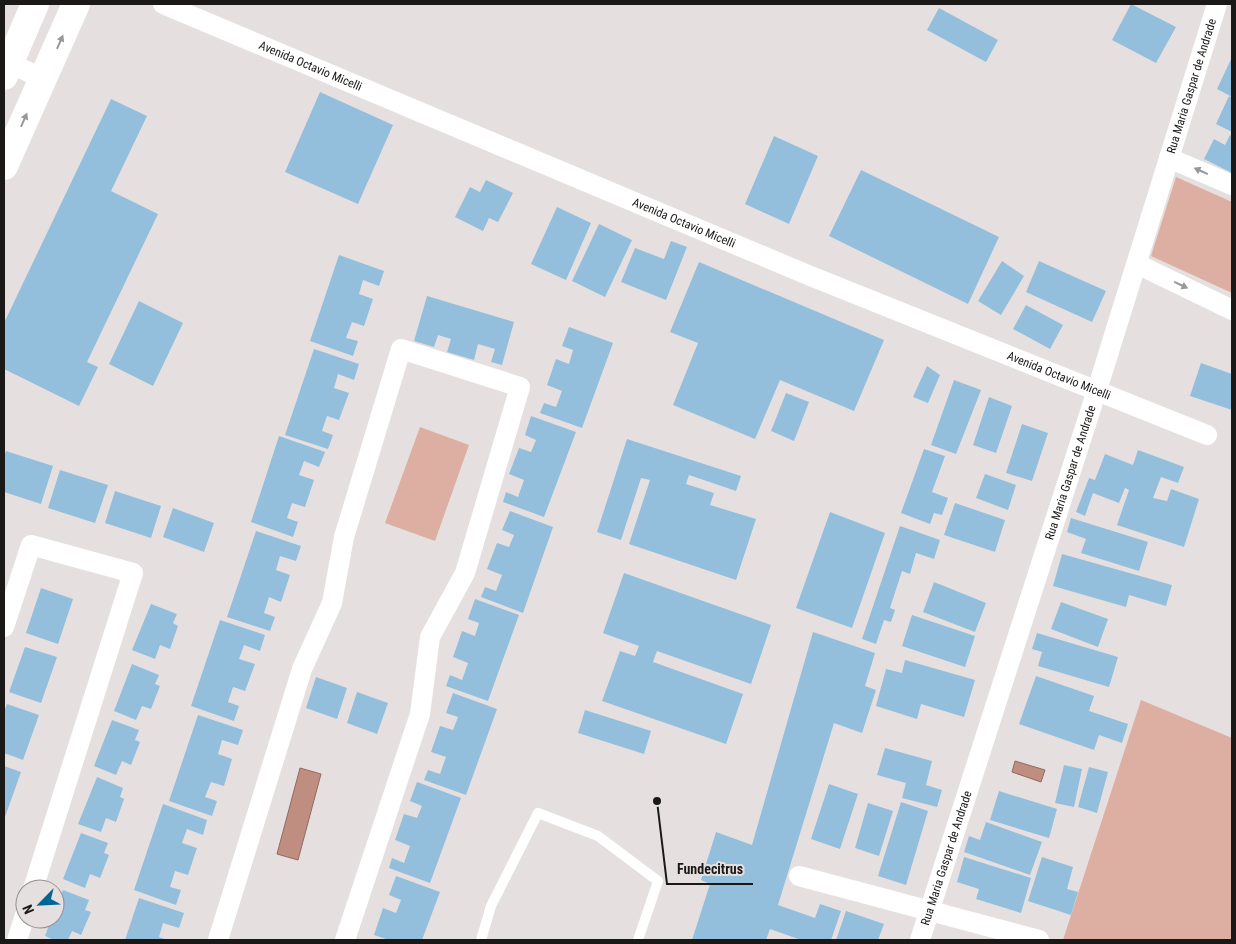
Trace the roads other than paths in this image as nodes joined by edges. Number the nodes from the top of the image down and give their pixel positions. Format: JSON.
{"nodes":[{"id":1,"x":35,"y":4,"type":"edge"},
{"id":2,"x":76,"y":4,"type":"edge"},
{"id":3,"x":163,"y":4,"type":"edge"},
{"id":4,"x":1217,"y":4,"type":"edge"},
{"id":5,"x":6,"y":66,"type":"edge"},
{"id":6,"x":43,"y":79,"type":"junction"},
{"id":7,"x":1169,"y":158,"type":"junction"},
{"id":8,"x":4,"y":166,"type":"edge"},
{"id":9,"x":1232,"y":185,"type":"edge"},
{"id":10,"x":1137,"y":264,"type":"junction"},
{"id":11,"x":1232,"y":310,"type":"edge"},
{"id":12,"x":1097,"y":390,"type":"junction"},
{"id":13,"x":1207,"y":435,"type":"dead end"},
{"id":14,"x":4,"y":628,"type":"edge"},
{"id":15,"x":799,"y":876,"type":"dead end"},
{"id":16,"x":36,"y":879,"type":"edge"},
{"id":17,"x":930,"y":910,"type":"junction"},
{"id":18,"x":218,"y":940,"type":"edge"},
{"id":19,"x":345,"y":940,"type":"edge"},
{"id":20,"x":481,"y":940,"type":"edge"},
{"id":21,"x":638,"y":940,"type":"edge"},
{"id":22,"x":920,"y":940,"type":"edge"},
{"id":23,"x":1040,"y":940,"type":"edge"}],
"edges":[{"from":1,"to":5,"type":"main road"},
{"from":6,"to":2,"type":"main road","one_way":true},
{"from":3,"to":12,"type":"street","name":"Avenida Octavio Micelli"},
{"from":4,"to":7,"type":"street","name":"Rua Maria Gaspar de Andrade"},
{"from":5,"to":6,"type":"street"},
{"from":8,"to":6,"type":"main road","one_way":true},
{"from":9,"to":7,"type":"street","one_way":true},
{"from":7,"to":10,"type":"street","name":"Rua Maria Gaspar de Andrade"},
{"from":10,"to":11,"type":"street","one_way":true},
{"from":10,"to":12,"type":"street","name":"Rua Maria Gaspar de Andrade"},
{"from":12,"to":13,"type":"street","name":"Avenida Octavio Micelli"},
{"from":12,"to":17,"type":"street","name":"Rua Maria Gaspar de Andrade"},
{"from":14,"to":16,"type":"street"},
{"from":15,"to":17,"type":"street"},
{"from":17,"to":22,"type":"street","name":"Rua Maria Gaspar de Andrade"},
{"from":17,"to":23,"type":"street"},
{"from":18,"to":19,"type":"street"},
{"from":20,"to":21,"type":"lane"}]}
